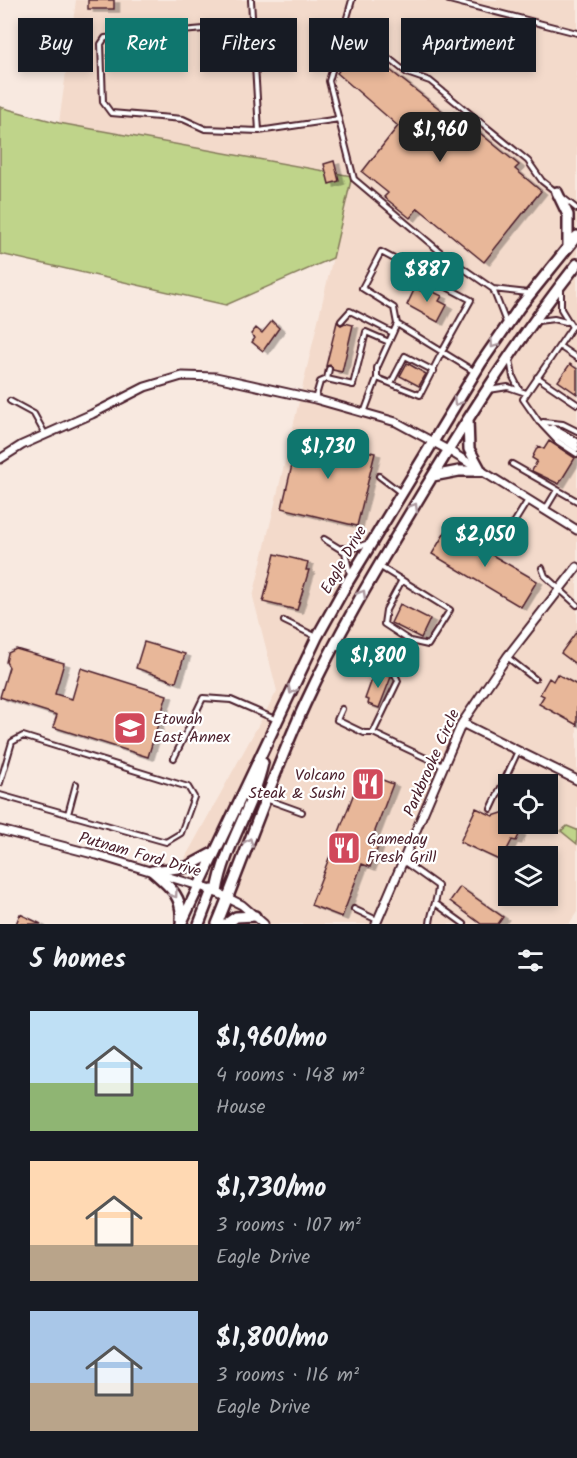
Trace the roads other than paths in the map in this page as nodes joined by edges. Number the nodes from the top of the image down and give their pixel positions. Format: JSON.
{"nodes":[{"id":1,"x":251,"y":0,"type":"edge"},
{"id":2,"x":352,"y":0,"type":"edge"},
{"id":3,"x":449,"y":0,"type":"edge"},
{"id":4,"x":252,"y":18,"type":"edge"},
{"id":5,"x":347,"y":18,"type":"edge"},
{"id":6,"x":200,"y":29,"type":"edge"},
{"id":7,"x":577,"y":33,"type":"edge"},
{"id":8,"x":389,"y":58,"type":"edge"},
{"id":9,"x":255,"y":72,"type":"edge"},
{"id":10,"x":331,"y":72,"type":"edge"},
{"id":11,"x":339,"y":119,"type":"junction"},
{"id":12,"x":259,"y":131,"type":"junction"},
{"id":13,"x":556,"y":192,"type":"junction"},
{"id":14,"x":577,"y":209,"type":"edge"},
{"id":15,"x":577,"y":236,"type":"edge"},
{"id":16,"x":567,"y":248,"type":"junction"},
{"id":17,"x":577,"y":264,"type":"edge"},
{"id":18,"x":562,"y":282,"type":"junction"},
{"id":19,"x":493,"y":289,"type":"junction"},
{"id":20,"x":531,"y":294,"type":"junction"},
{"id":21,"x":341,"y":321,"type":"dead end"},
{"id":22,"x":566,"y":322,"type":"junction"},
{"id":23,"x":531,"y":323,"type":"junction"},
{"id":24,"x":397,"y":324,"type":"junction"},
{"id":25,"x":577,"y":325,"type":"edge"},
{"id":26,"x":507,"y":326,"type":"junction"},
{"id":27,"x":572,"y":327,"type":"junction"},
{"id":28,"x":393,"y":333,"type":"junction"},
{"id":29,"x":389,"y":342,"type":"junction"},
{"id":30,"x":559,"y":346,"type":"junction"},
{"id":31,"x":442,"y":352,"type":"junction"},
{"id":32,"x":509,"y":353,"type":"junction"},
{"id":33,"x":577,"y":358,"type":"edge"},
{"id":34,"x":329,"y":369,"type":"dead end"},
{"id":35,"x":434,"y":371,"type":"junction"},
{"id":36,"x":475,"y":372,"type":"junction"},
{"id":37,"x":537,"y":377,"type":"junction"},
{"id":38,"x":377,"y":378,"type":"junction"},
{"id":39,"x":327,"y":379,"type":"junction"},
{"id":40,"x":391,"y":383,"type":"junction"},
{"id":41,"x":520,"y":389,"type":"junction"},
{"id":42,"x":483,"y":393,"type":"junction"},
{"id":43,"x":526,"y":393,"type":"junction"},
{"id":44,"x":315,"y":399,"type":"junction"},
{"id":45,"x":10,"y":401,"type":"dead end"},
{"id":46,"x":577,"y":404,"type":"edge"},
{"id":47,"x":364,"y":413,"type":"junction"},
{"id":48,"x":469,"y":416,"type":"junction"},
{"id":49,"x":539,"y":422,"type":"junction"},
{"id":50,"x":577,"y":431,"type":"edge"},
{"id":51,"x":45,"y":434,"type":"junction"},
{"id":52,"x":432,"y":441,"type":"junction"},
{"id":53,"x":577,"y":447,"type":"edge"},
{"id":54,"x":448,"y":450,"type":"junction"},
{"id":55,"x":0,"y":459,"type":"edge"},
{"id":56,"x":513,"y":464,"type":"dead end"},
{"id":57,"x":481,"y":471,"type":"junction"},
{"id":58,"x":379,"y":476,"type":"dead end"},
{"id":59,"x":433,"y":476,"type":"junction"},
{"id":60,"x":557,"y":490,"type":"junction"},
{"id":61,"x":401,"y":492,"type":"junction"},
{"id":62,"x":528,"y":500,"type":"junction"},
{"id":63,"x":577,"y":501,"type":"edge"},
{"id":64,"x":545,"y":510,"type":"junction"},
{"id":65,"x":512,"y":526,"type":"dead end"},
{"id":66,"x":577,"y":530,"type":"edge"},
{"id":67,"x":324,"y":539,"type":"dead end"},
{"id":68,"x":371,"y":542,"type":"junction"},
{"id":69,"x":338,"y":547,"type":"junction"},
{"id":70,"x":378,"y":565,"type":"junction"},
{"id":71,"x":577,"y":567,"type":"edge"},
{"id":72,"x":542,"y":568,"type":"dead end"},
{"id":73,"x":350,"y":578,"type":"junction"},
{"id":74,"x":402,"y":580,"type":"junction"},
{"id":75,"x":561,"y":591,"type":"junction"},
{"id":76,"x":577,"y":605,"type":"edge"},
{"id":77,"x":284,"y":621,"type":"dead end"},
{"id":78,"x":317,"y":637,"type":"junction"},
{"id":79,"x":334,"y":645,"type":"junction"},
{"id":80,"x":507,"y":657,"type":"junction"},
{"id":81,"x":535,"y":679,"type":"dead end"},
{"id":82,"x":342,"y":709,"type":"dead end"},
{"id":83,"x":278,"y":720,"type":"junction"},
{"id":84,"x":462,"y":723,"type":"junction"},
{"id":85,"x":373,"y":734,"type":"junction"},
{"id":86,"x":266,"y":746,"type":"junction"},
{"id":87,"x":518,"y":751,"type":"junction"},
{"id":88,"x":174,"y":758,"type":"dead end"},
{"id":89,"x":444,"y":767,"type":"junction"},
{"id":90,"x":577,"y":780,"type":"edge"},
{"id":91,"x":0,"y":783,"type":"edge"},
{"id":92,"x":76,"y":784,"type":"dead end"},
{"id":93,"x":0,"y":795,"type":"edge"},
{"id":94,"x":265,"y":798,"type":"junction"},
{"id":95,"x":491,"y":809,"type":"dead end"},
{"id":96,"x":302,"y":812,"type":"dead end"},
{"id":97,"x":68,"y":814,"type":"junction"},
{"id":98,"x":0,"y":830,"type":"edge"},
{"id":99,"x":217,"y":850,"type":"junction"},
{"id":100,"x":403,"y":861,"type":"junction"},
{"id":101,"x":152,"y":871,"type":"junction"},
{"id":102,"x":199,"y":886,"type":"junction"},
{"id":103,"x":214,"y":891,"type":"junction"},
{"id":104,"x":228,"y":897,"type":"junction"},
{"id":105,"x":435,"y":903,"type":"junction"},
{"id":106,"x":354,"y":909,"type":"dead end"},
{"id":107,"x":255,"y":916,"type":"junction"},
{"id":108,"x":377,"y":922,"type":"edge"},
{"id":109,"x":181,"y":924,"type":"edge"},
{"id":110,"x":199,"y":924,"type":"edge"},
{"id":111,"x":217,"y":924,"type":"edge"},
{"id":112,"x":226,"y":924,"type":"edge"},
{"id":113,"x":264,"y":924,"type":"edge"},
{"id":114,"x":430,"y":924,"type":"edge"},
{"id":115,"x":464,"y":924,"type":"edge"}],
"edges":[{"from":1,"to":4,"type":"lane"},
{"from":2,"to":5,"type":"lane"},
{"from":3,"to":7,"type":"lane"},
{"from":6,"to":12,"type":"lane"},
{"from":8,"to":13,"type":"lane"},
{"from":9,"to":12,"type":"lane"},
{"from":10,"to":11,"type":"lane"},
{"from":11,"to":12,"type":"lane"},
{"from":11,"to":19,"type":"lane"},
{"from":13,"to":14,"type":"lane"},
{"from":13,"to":16,"type":"street"},
{"from":15,"to":16,"type":"street","name":"Eagle Drive"},
{"from":16,"to":20,"type":"street","name":"Eagle Drive"},
{"from":17,"to":18,"type":"street","name":"Eagle Drive"},
{"from":18,"to":22,"type":"lane"},
{"from":18,"to":23,"type":"street","name":"Eagle Drive"},
{"from":19,"to":20,"type":"lane"},
{"from":19,"to":26,"type":"lane"},
{"from":20,"to":26,"type":"street","name":"Eagle Drive"},
{"from":21,"to":28,"type":"lane"},
{"from":22,"to":23,"type":"lane"},
{"from":22,"to":27,"type":"lane"},
{"from":23,"to":32,"type":"street","name":"Eagle Drive"},
{"from":24,"to":28,"type":"lane"},
{"from":24,"to":31,"type":"lane"},
{"from":24,"to":31,"type":"lane"},
{"from":25,"to":27,"type":"lane"},
{"from":26,"to":36,"type":"street","name":"Eagle Drive","one_way":true},
{"from":27,"to":30,"type":"lane"},
{"from":28,"to":29,"type":"lane"},
{"from":29,"to":38,"type":"lane"},
{"from":29,"to":39,"type":"lane"},
{"from":30,"to":33,"type":"lane"},
{"from":30,"to":37,"type":"lane"},
{"from":31,"to":35,"type":"lane"},
{"from":31,"to":36,"type":"lane"},
{"from":32,"to":41,"type":"lane"},
{"from":32,"to":42,"type":"street","name":"Eagle Drive"},
{"from":34,"to":39,"type":"lane"},
{"from":35,"to":40,"type":"lane"},
{"from":35,"to":40,"type":"lane"},
{"from":36,"to":52,"type":"street","name":"Eagle Drive","one_way":true},
{"from":37,"to":43,"type":"lane"},
{"from":37,"to":46,"type":"lane"},
{"from":38,"to":40,"type":"lane"},
{"from":38,"to":47,"type":"lane"},
{"from":39,"to":44,"type":"lane"},
{"from":41,"to":42,"type":"lane"},
{"from":41,"to":43,"type":"lane"},
{"from":42,"to":48,"type":"street","name":"Eagle Drive"},
{"from":43,"to":49,"type":"lane"},
{"from":44,"to":47,"type":"street"},
{"from":44,"to":51,"type":"street"},
{"from":45,"to":51,"type":"lane"},
{"from":47,"to":52,"type":"street"},
{"from":48,"to":54,"type":"street","name":"Eagle Drive"},
{"from":48,"to":57,"type":"street"},
{"from":49,"to":50,"type":"lane"},
{"from":49,"to":53,"type":"lane"},
{"from":49,"to":53,"type":"lane"},
{"from":51,"to":55,"type":"street"},
{"from":52,"to":54,"type":"street"},
{"from":52,"to":61,"type":"street","name":"Eagle Drive"},
{"from":54,"to":57,"type":"street"},
{"from":54,"to":59,"type":"street","name":"Eagle Drive"},
{"from":56,"to":60,"type":"lane"},
{"from":57,"to":59,"type":"street"},
{"from":57,"to":62,"type":"street"},
{"from":58,"to":61,"type":"lane"},
{"from":70,"to":59,"type":"street","name":"Eagle Drive","one_way":true},
{"from":60,"to":63,"type":"lane"},
{"from":60,"to":64,"type":"lane"},
{"from":61,"to":68,"type":"street","name":"Eagle Drive"},
{"from":62,"to":64,"type":"street"},
{"from":62,"to":65,"type":"lane"},
{"from":64,"to":66,"type":"street"},
{"from":67,"to":69,"type":"lane"},
{"from":68,"to":69,"type":"lane"},
{"from":68,"to":73,"type":"street","name":"Eagle Drive"},
{"from":69,"to":73,"type":"lane"},
{"from":70,"to":74,"type":"lane"},
{"from":79,"to":70,"type":"street","name":"Eagle Drive","one_way":true},
{"from":71,"to":75,"type":"street","name":"Parkbrooke Circle"},
{"from":72,"to":75,"type":"lane"},
{"from":73,"to":78,"type":"street","name":"Eagle Drive"},
{"from":74,"to":74,"type":"lane"},
{"from":75,"to":76,"type":"lane"},
{"from":75,"to":80,"type":"street","name":"Parkbrooke Circle"},
{"from":77,"to":78,"type":"lane"},
{"from":78,"to":83,"type":"street","name":"Eagle Drive","one_way":true},
{"from":79,"to":85,"type":"lane"},
{"from":79,"to":94,"type":"street","name":"Eagle Drive"},
{"from":80,"to":81,"type":"lane"},
{"from":80,"to":84,"type":"street","name":"Parkbrooke Circle"},
{"from":82,"to":85,"type":"lane"},
{"from":83,"to":86,"type":"street","name":"Eagle Drive"},
{"from":83,"to":88,"type":"lane"},
{"from":84,"to":87,"type":"street"},
{"from":84,"to":89,"type":"street","name":"Parkbrooke Circle"},
{"from":85,"to":89,"type":"lane"},
{"from":86,"to":99,"type":"street","name":"Eagle Drive"},
{"from":86,"to":103,"type":"street"},
{"from":87,"to":90,"type":"street"},
{"from":87,"to":95,"type":"lane"},
{"from":89,"to":100,"type":"street","name":"Parkbrooke Circle"},
{"from":91,"to":97,"type":"lane"},
{"from":92,"to":97,"type":"lane"},
{"from":93,"to":97,"type":"lane"},
{"from":94,"to":96,"type":"lane"},
{"from":104,"to":94,"type":"street","name":"Eagle Drive","one_way":true},
{"from":98,"to":101,"type":"street","name":"Putnam Ford Drive"},
{"from":99,"to":101,"type":"street"},
{"from":99,"to":102,"type":"street","name":"Eagle Drive"},
{"from":100,"to":105,"type":"lane"},
{"from":100,"to":108,"type":"street","name":"Parkbrooke Circle"},
{"from":101,"to":102,"type":"street","name":"Putnam Ford Drive"},
{"from":101,"to":109,"type":"street","one_way":true},
{"from":102,"to":103,"type":"street","name":"Putnam Ford Drive"},
{"from":102,"to":109,"type":"street","name":"Eagle Drive"},
{"from":103,"to":104,"type":"street","name":"Putnam Ford Drive"},
{"from":103,"to":110,"type":"street"},
{"from":104,"to":107,"type":"street","name":"Putnam Ford Drive"},
{"from":104,"to":111,"type":"street","name":"Eagle Drive"},
{"from":105,"to":114,"type":"lane"},
{"from":105,"to":115,"type":"lane"},
{"from":106,"to":108,"type":"lane"},
{"from":107,"to":112,"type":"street"},
{"from":107,"to":113,"type":"street","name":"Putnam Ford Drive"}]}
